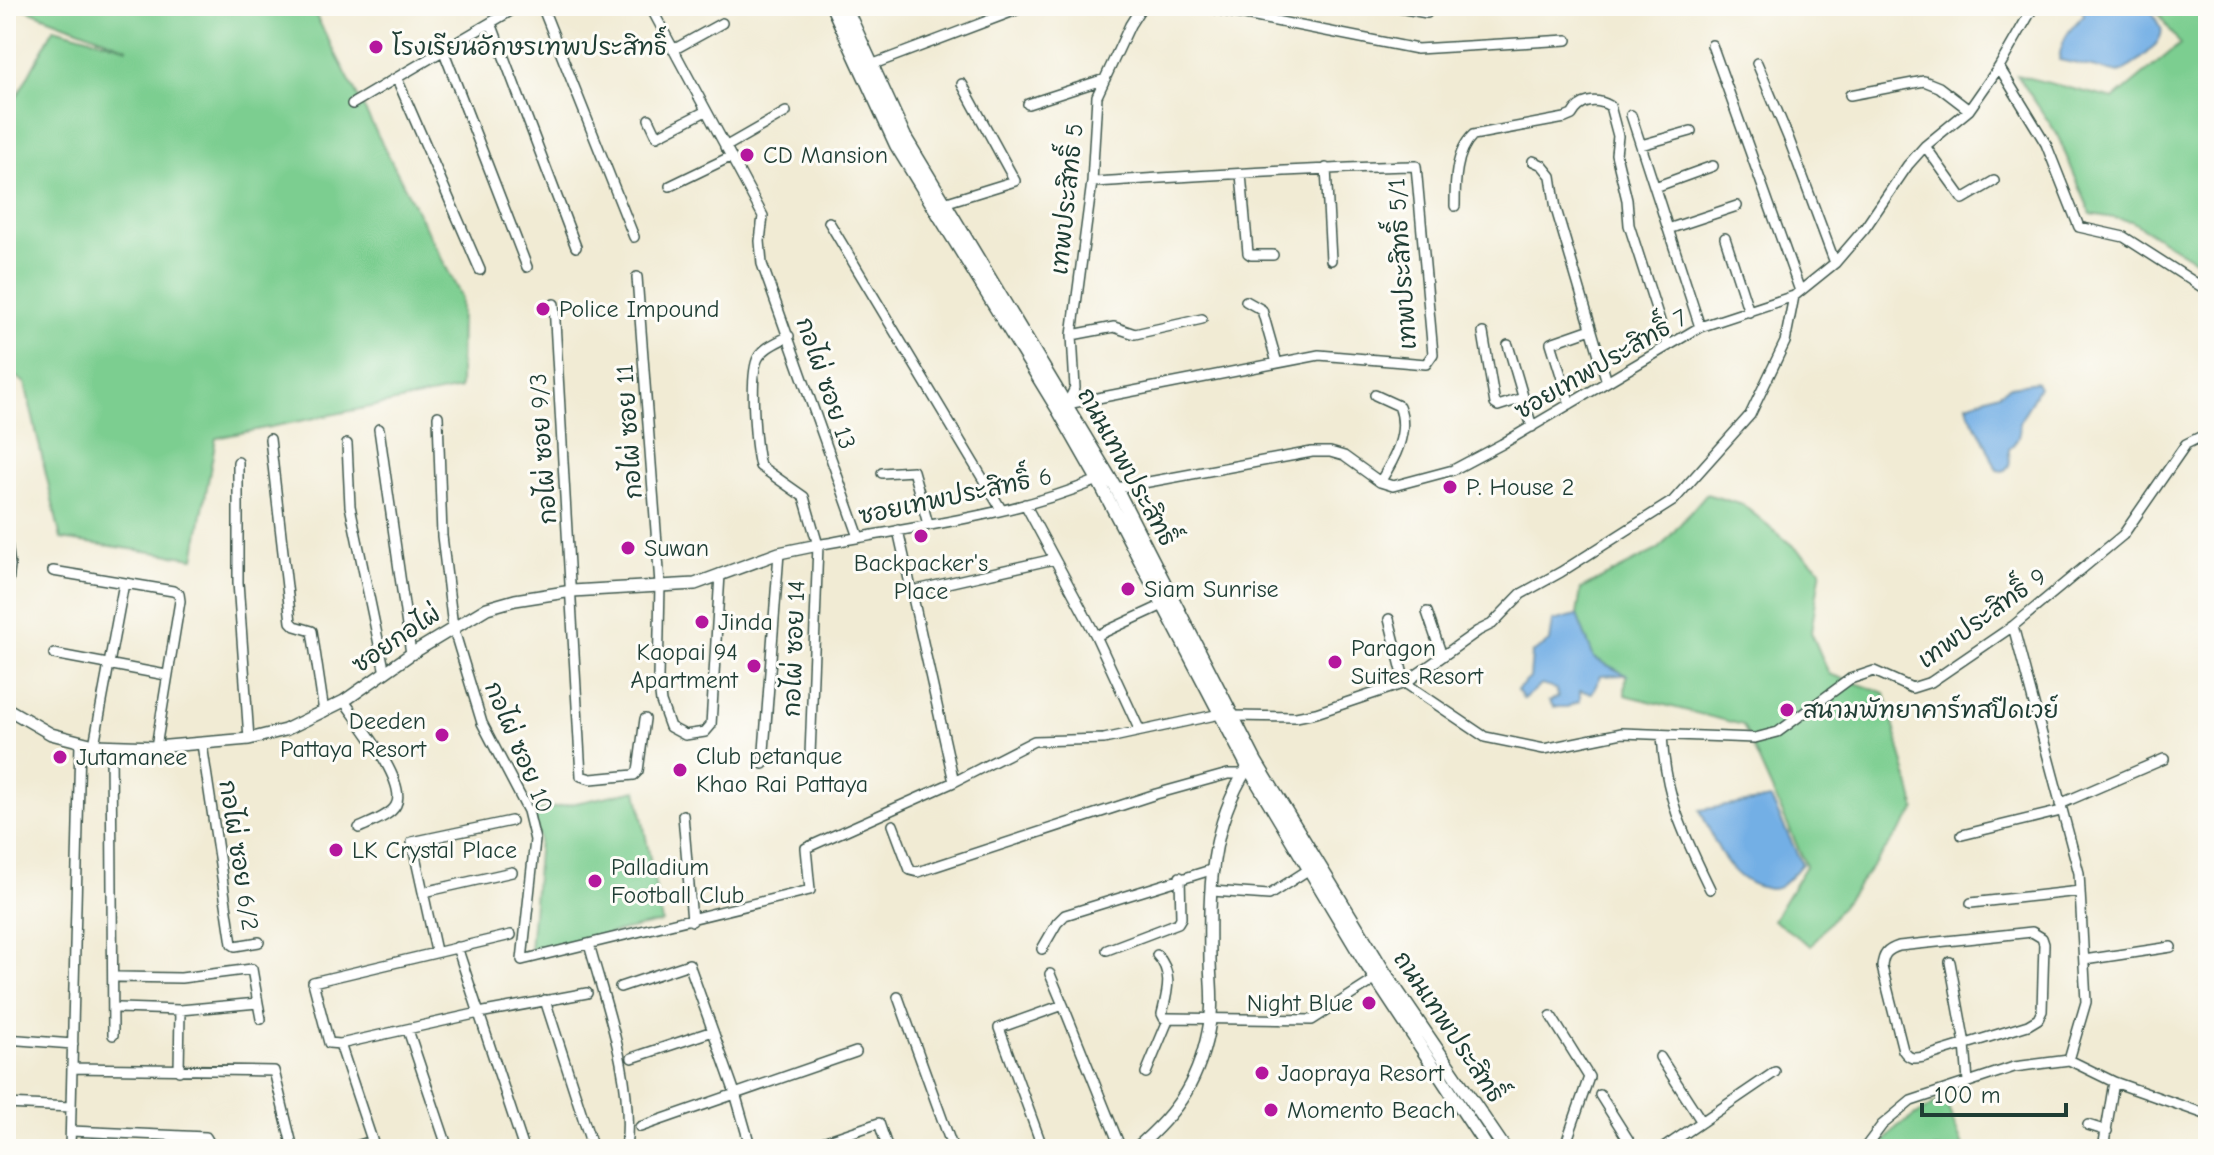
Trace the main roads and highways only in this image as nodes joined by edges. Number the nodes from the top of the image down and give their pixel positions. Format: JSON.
{"nodes":[{"id":1,"x":832,"y":6,"type":"edge"},
{"id":2,"x":845,"y":6,"type":"edge"},
{"id":3,"x":1098,"y":480,"type":"junction"},
{"id":4,"x":1116,"y":488,"type":"junction"},
{"id":5,"x":1226,"y":715,"type":"junction"},
{"id":6,"x":1249,"y":767,"type":"junction"},
{"id":7,"x":1488,"y":1149,"type":"edge"},
{"id":8,"x":1505,"y":1149,"type":"edge"}],
"edges":[{"from":1,"to":3,"type":"main road","name":"ถนนเทพประสิทธิ์"},
{"from":2,"to":4,"type":"main road","name":"ถนนเทพประสิทธิ์"},
{"from":3,"to":4,"type":"main road"},
{"from":3,"to":5,"type":"main road","name":"ถนนเทพประสิทธิ์"},
{"from":4,"to":5,"type":"main road","name":"ถนนเทพประสิทธิ์"},
{"from":5,"to":6,"type":"main road","name":"ถนนเทพประสิทธิ์"},
{"from":6,"to":7,"type":"main road","name":"ถนนเทพประสิทธิ์"},
{"from":6,"to":8,"type":"main road","name":"ถนนเทพประสิทธิ์"}]}
